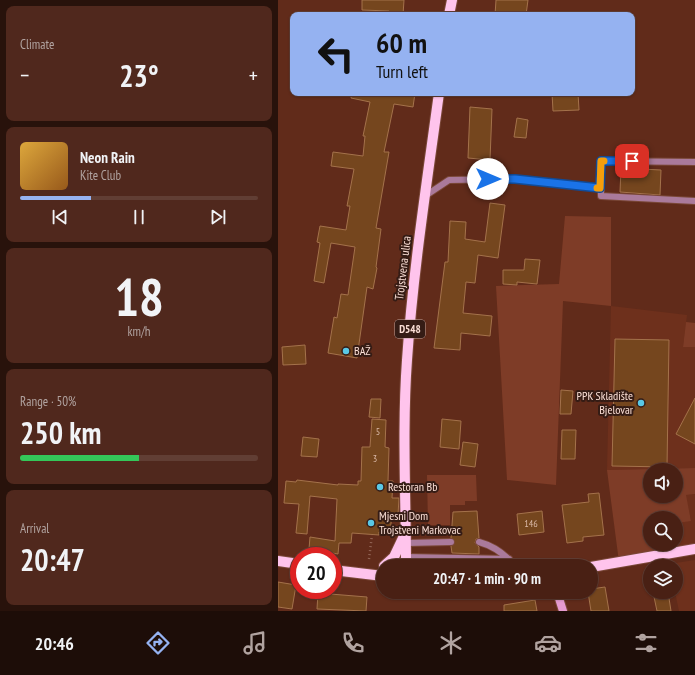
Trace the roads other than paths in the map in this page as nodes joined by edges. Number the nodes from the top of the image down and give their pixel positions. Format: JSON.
{"nodes":[{"id":1,"x":452,"y":0,"type":"edge"},
{"id":2,"x":450,"y":12,"type":"edge"},
{"id":3,"x":438,"y":96,"type":"edge"},
{"id":4,"x":695,"y":162,"type":"edge"},
{"id":5,"x":600,"y":188,"type":"junction"},
{"id":6,"x":425,"y":196,"type":"junction"},
{"id":7,"x":695,"y":201,"type":"edge"},
{"id":8,"x":406,"y":538,"type":"junction"},
{"id":9,"x":451,"y":542,"type":"dead end"},
{"id":10,"x":479,"y":542,"type":"dead end"},
{"id":11,"x":695,"y":550,"type":"edge"},
{"id":12,"x":392,"y":559,"type":"edge"},
{"id":13,"x":406,"y":559,"type":"edge"},
{"id":14,"x":509,"y":559,"type":"edge"},
{"id":15,"x":278,"y":561,"type":"edge"},
{"id":16,"x":290,"y":563,"type":"edge"},
{"id":17,"x":598,"y":566,"type":"edge"},
{"id":18,"x":376,"y":570,"type":"edge"},
{"id":19,"x":342,"y":571,"type":"edge"},
{"id":20,"x":368,"y":575,"type":"junction"},
{"id":21,"x":376,"y":576,"type":"edge"},
{"id":22,"x":559,"y":599,"type":"edge"},
{"id":23,"x":563,"y":611,"type":"edge"}],
"edges":[{"from":1,"to":2,"type":"main road"},
{"from":3,"to":6,"type":"main road","name":"Trojstvena ulica","number":"D548"},
{"from":4,"to":5,"type":"lane"},
{"from":5,"to":6,"type":"lane"},
{"from":5,"to":7,"type":"lane"},
{"from":6,"to":8,"type":"main road","name":"Trojstvena ulica","number":"D548"},
{"from":8,"to":9,"type":"lane"},
{"from":8,"to":12,"type":"main road"},
{"from":8,"to":13,"type":"main road","name":"Trojstvena ulica","number":"D548"},
{"from":10,"to":14,"type":"lane"},
{"from":11,"to":17,"type":"main road"},
{"from":15,"to":16,"type":"main road"},
{"from":18,"to":20,"type":"main road"},
{"from":19,"to":20,"type":"main road"},
{"from":20,"to":21,"type":"main road"},
{"from":22,"to":23,"type":"main road"}]}
